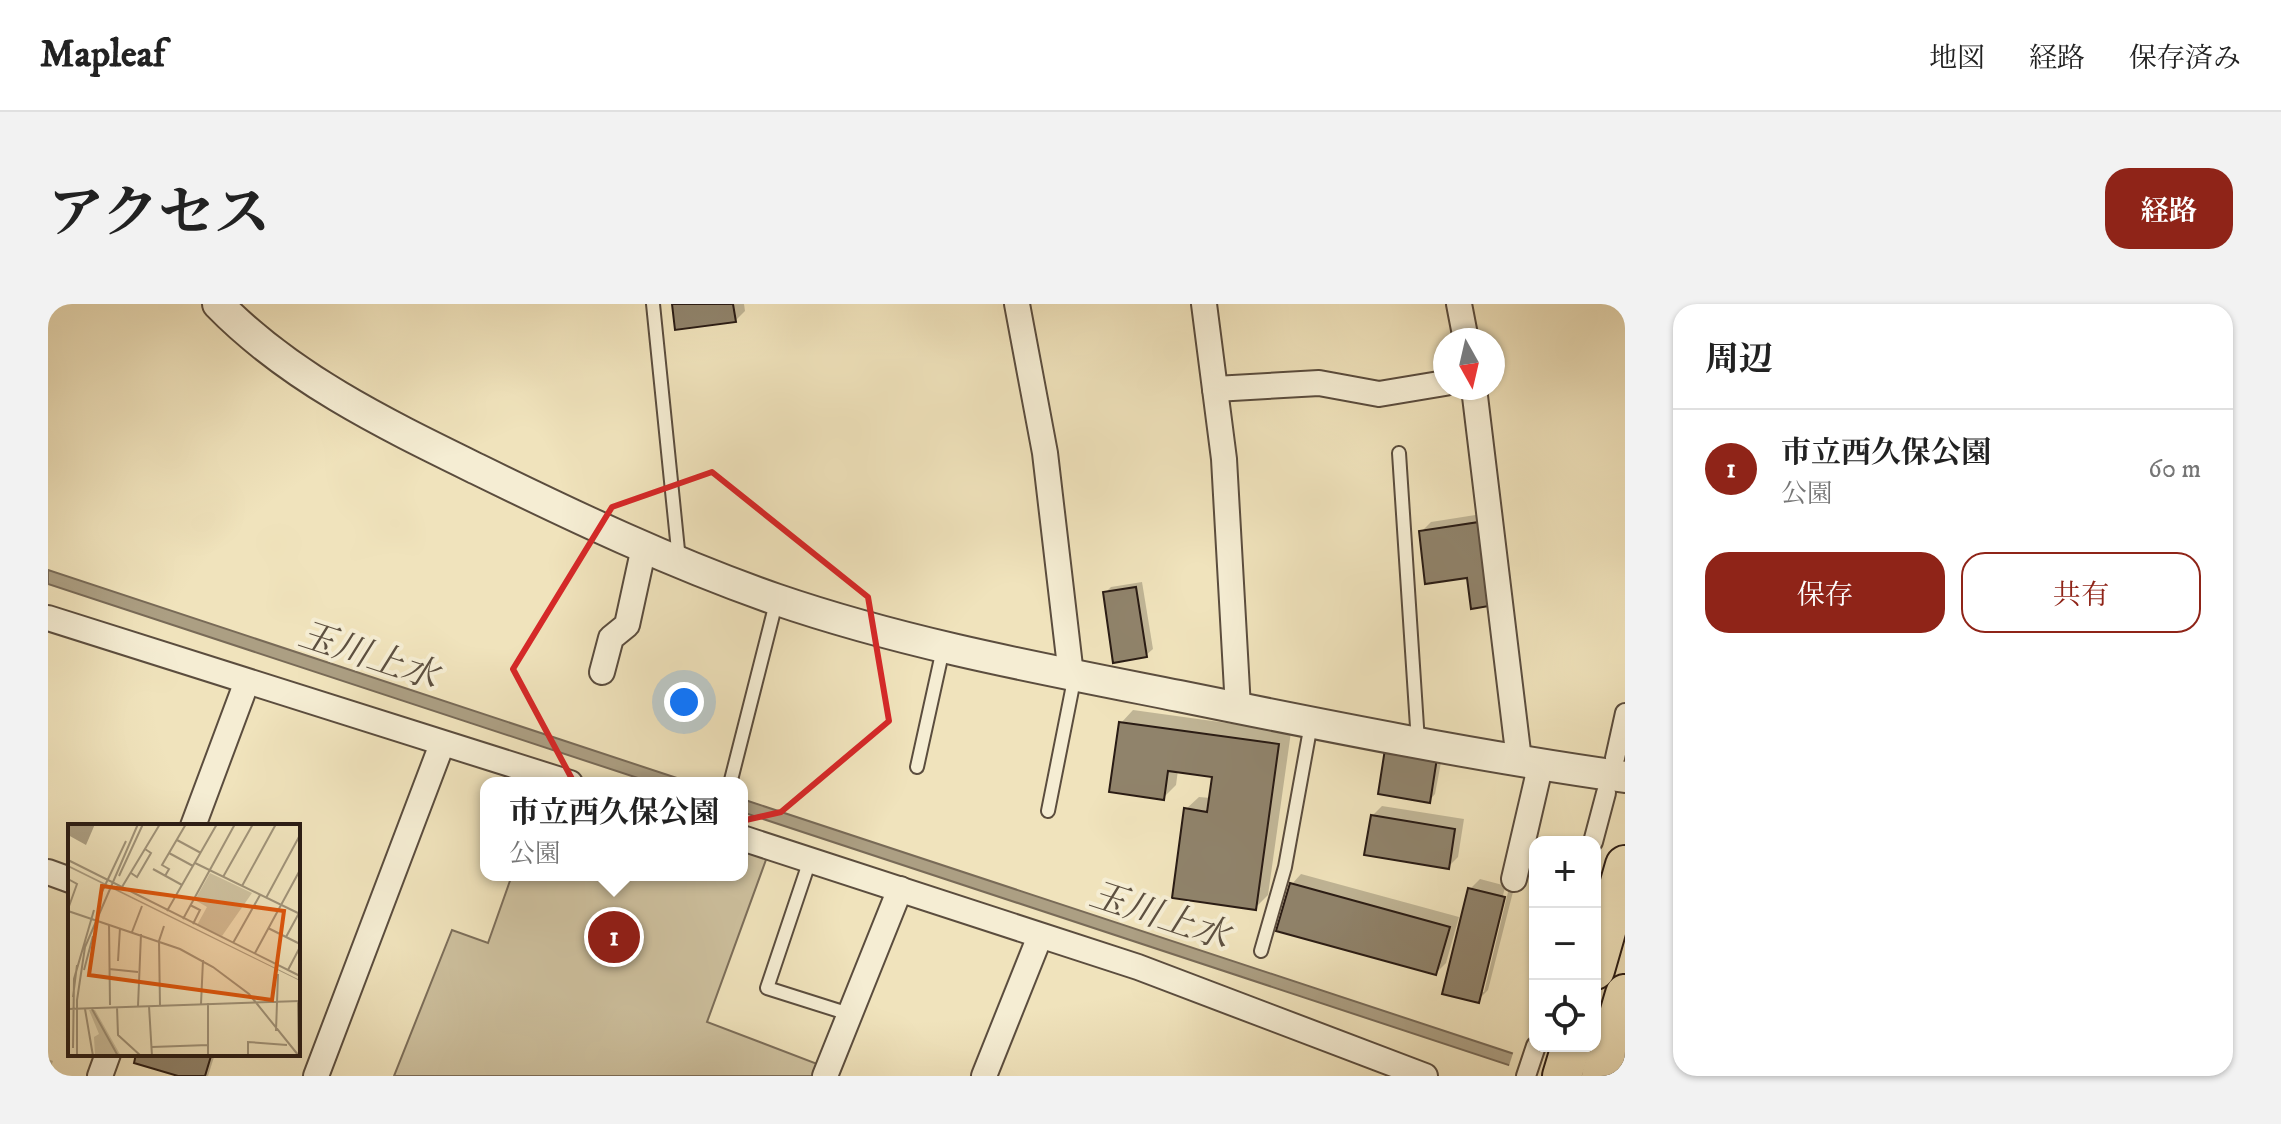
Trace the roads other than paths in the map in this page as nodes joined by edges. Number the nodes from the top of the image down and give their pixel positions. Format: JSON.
{"nodes":[{"id":1,"x":218,"y":304,"type":"edge"},
{"id":2,"x":653,"y":304,"type":"edge"},
{"id":3,"x":1017,"y":304,"type":"edge"},
{"id":4,"x":1204,"y":304,"type":"edge"},
{"id":5,"x":1459,"y":304,"type":"edge"},
{"id":6,"x":1464,"y":328,"type":"edge"},
{"id":7,"x":1433,"y":385,"type":"edge"},
{"id":8,"x":1215,"y":389,"type":"junction"},
{"id":9,"x":1476,"y":400,"type":"edge"},
{"id":10,"x":1399,"y":453,"type":"dead end"},
{"id":11,"x":644,"y":547,"type":"junction"},
{"id":12,"x":679,"y":563,"type":"junction"},
{"id":13,"x":777,"y":599,"type":"junction"},
{"id":14,"x":48,"y":618,"type":"edge"},
{"id":15,"x":943,"y":646,"type":"junction"},
{"id":16,"x":602,"y":672,"type":"dead end"},
{"id":17,"x":1071,"y":675,"type":"junction"},
{"id":18,"x":246,"y":684,"type":"junction"},
{"id":19,"x":1238,"y":708,"type":"junction"},
{"id":20,"x":1625,"y":713,"type":"edge"},
{"id":21,"x":1311,"y":721,"type":"junction"},
{"id":22,"x":1418,"y":742,"type":"junction"},
{"id":23,"x":442,"y":744,"type":"junction"},
{"id":24,"x":1530,"y":761,"type":"junction"},
{"id":25,"x":917,"y":767,"type":"dead end"},
{"id":26,"x":1616,"y":776,"type":"edge"},
{"id":27,"x":550,"y":777,"type":"edge"},
{"id":28,"x":732,"y":777,"type":"edge"},
{"id":29,"x":1048,"y":811,"type":"dead end"},
{"id":30,"x":194,"y":824,"type":"edge"},
{"id":31,"x":1595,"y":836,"type":"edge"},
{"id":32,"x":748,"y":840,"type":"edge"},
{"id":33,"x":810,"y":860,"type":"junction"},
{"id":34,"x":1625,"y":865,"type":"edge"},
{"id":35,"x":48,"y":872,"type":"edge"},
{"id":36,"x":68,"y":879,"type":"edge"},
{"id":37,"x":1514,"y":879,"type":"dead end"},
{"id":38,"x":900,"y":889,"type":"junction"},
{"id":39,"x":1040,"y":936,"type":"junction"},
{"id":40,"x":1601,"y":949,"type":"edge"},
{"id":41,"x":1261,"y":951,"type":"dead end"},
{"id":42,"x":1625,"y":994,"type":"edge"},
{"id":43,"x":849,"y":1014,"type":"junction"},
{"id":44,"x":1560,"y":1054,"type":"edge"},
{"id":45,"x":107,"y":1056,"type":"edge"},
{"id":46,"x":1604,"y":1067,"type":"edge"},
{"id":47,"x":100,"y":1076,"type":"edge"},
{"id":48,"x":316,"y":1076,"type":"edge"},
{"id":49,"x":825,"y":1076,"type":"edge"},
{"id":50,"x":984,"y":1076,"type":"edge"},
{"id":51,"x":1425,"y":1076,"type":"edge"},
{"id":52,"x":1526,"y":1076,"type":"edge"}],
"edges":[{"from":1,"to":11,"type":"street"},
{"from":2,"to":12,"type":"lane"},
{"from":3,"to":17,"type":"street"},
{"from":4,"to":8,"type":"street"},
{"from":5,"to":6,"type":"street"},
{"from":7,"to":8,"type":"street"},
{"from":8,"to":19,"type":"street"},
{"from":9,"to":24,"type":"street"},
{"from":10,"to":22,"type":"lane"},
{"from":11,"to":12,"type":"street"},
{"from":11,"to":16,"type":"street"},
{"from":12,"to":13,"type":"street"},
{"from":13,"to":15,"type":"street"},
{"from":13,"to":28,"type":"lane"},
{"from":14,"to":18,"type":"street"},
{"from":15,"to":17,"type":"street"},
{"from":15,"to":25,"type":"lane"},
{"from":17,"to":19,"type":"street"},
{"from":17,"to":29,"type":"lane"},
{"from":18,"to":23,"type":"street"},
{"from":18,"to":30,"type":"street"},
{"from":19,"to":21,"type":"street"},
{"from":20,"to":26,"type":"street"},
{"from":21,"to":22,"type":"street"},
{"from":21,"to":41,"type":"lane"},
{"from":22,"to":24,"type":"street"},
{"from":23,"to":27,"type":"street"},
{"from":23,"to":48,"type":"street"},
{"from":24,"to":26,"type":"street"},
{"from":24,"to":37,"type":"street"},
{"from":26,"to":31,"type":"street"},
{"from":32,"to":33,"type":"street"},
{"from":33,"to":38,"type":"street"},
{"from":33,"to":43,"type":"lane"},
{"from":34,"to":40,"type":"main road"},
{"from":35,"to":36,"type":"street"},
{"from":38,"to":39,"type":"street"},
{"from":38,"to":43,"type":"street"},
{"from":39,"to":50,"type":"street"},
{"from":39,"to":51,"type":"street"},
{"from":42,"to":46,"type":"main road"},
{"from":43,"to":49,"type":"street"},
{"from":44,"to":52,"type":"street"},
{"from":45,"to":47,"type":"street"}]}
